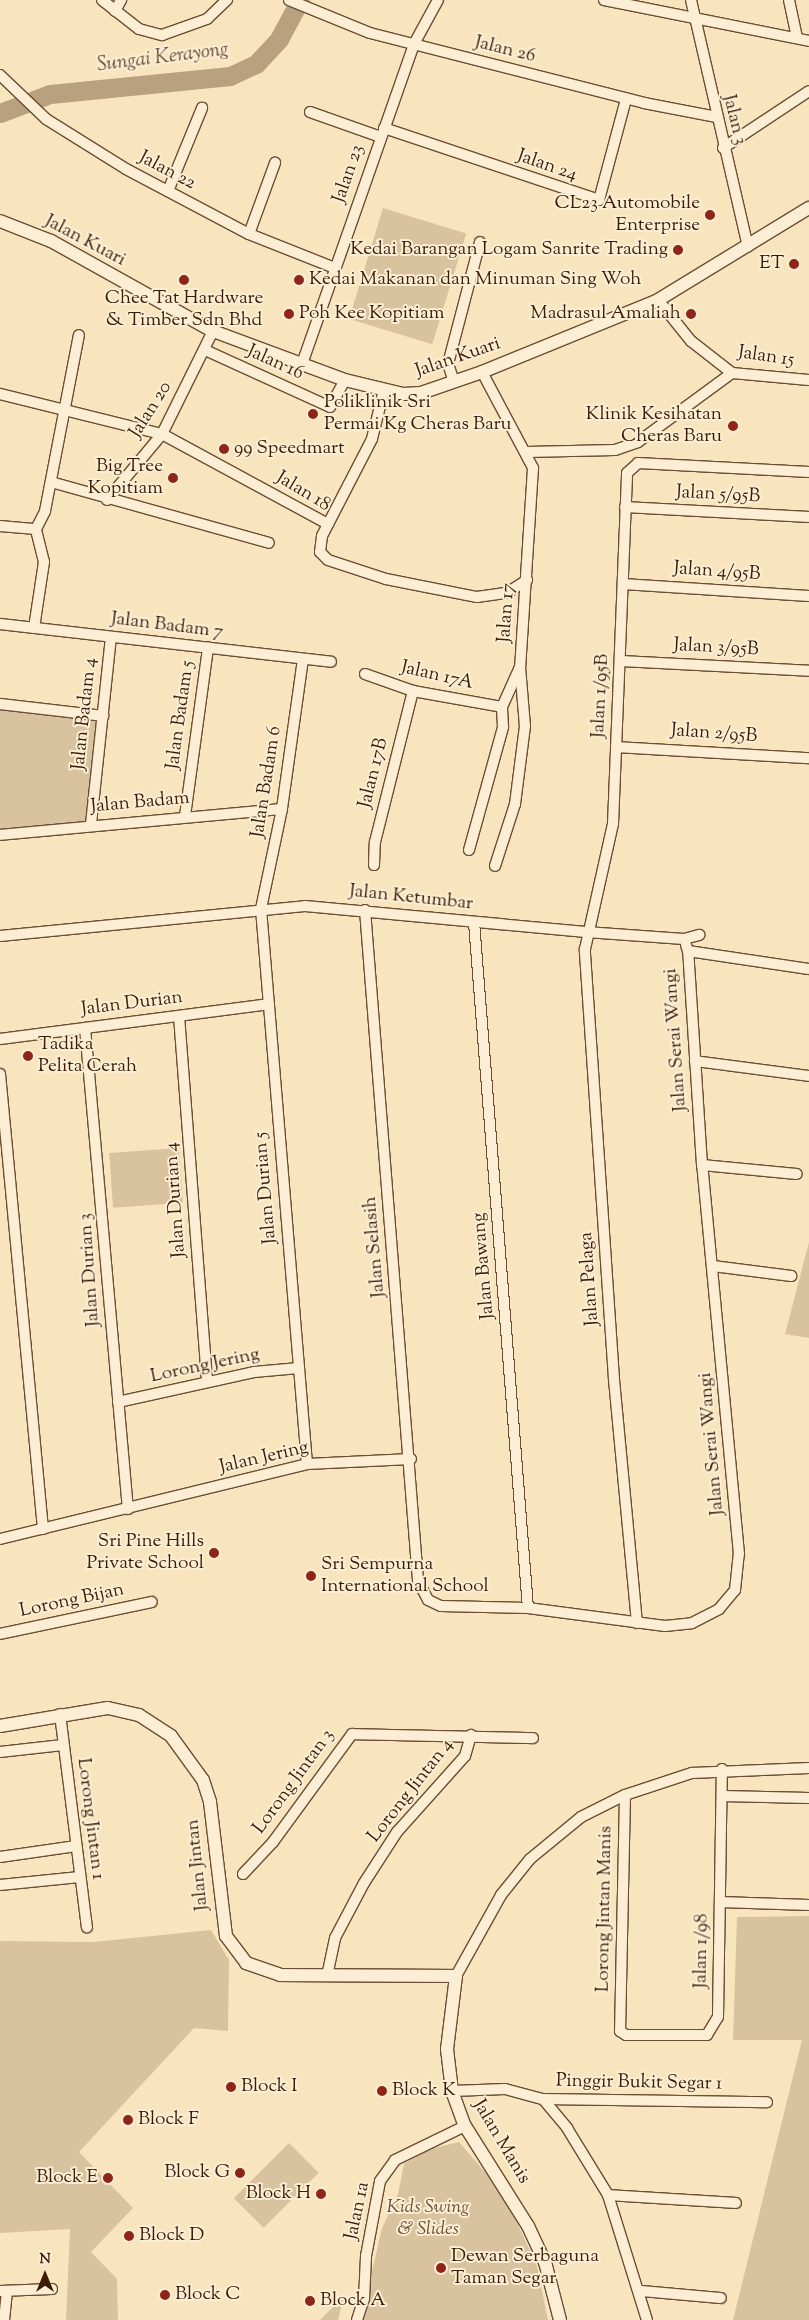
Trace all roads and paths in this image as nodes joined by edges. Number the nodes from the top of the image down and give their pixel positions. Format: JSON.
{"nodes":[{"id":1,"x":102,"y":0,"type":"edge"},
{"id":2,"x":121,"y":0,"type":"edge"},
{"id":3,"x":227,"y":0,"type":"edge"},
{"id":4,"x":289,"y":0,"type":"edge"},
{"id":5,"x":438,"y":0,"type":"edge"},
{"id":6,"x":604,"y":0,"type":"edge"},
{"id":7,"x":691,"y":0,"type":"edge"},
{"id":8,"x":789,"y":0,"type":"edge"},
{"id":9,"x":115,"y":11,"type":"junction"},
{"id":10,"x":694,"y":16,"type":"junction"},
{"id":11,"x":797,"y":38,"type":"junction"},
{"id":12,"x":809,"y":40,"type":"edge"},
{"id":13,"x":414,"y":44,"type":"junction"},
{"id":14,"x":0,"y":75,"type":"edge"},
{"id":15,"x":809,"y":91,"type":"edge"},
{"id":16,"x":626,"y":98,"type":"junction"},
{"id":17,"x":202,"y":108,"type":"dead end"},
{"id":18,"x":310,"y":112,"type":"dead end"},
{"id":19,"x":717,"y":117,"type":"junction"},
{"id":20,"x":382,"y":132,"type":"junction"},
{"id":21,"x":724,"y":148,"type":"junction"},
{"id":22,"x":275,"y":163,"type":"dead end"},
{"id":23,"x":168,"y":191,"type":"junction"},
{"id":24,"x":809,"y":208,"type":"edge"},
{"id":25,"x":0,"y":221,"type":"edge"},
{"id":26,"x":249,"y":234,"type":"junction"},
{"id":27,"x":480,"y":242,"type":"dead end"},
{"id":28,"x":748,"y":247,"type":"junction"},
{"id":29,"x":335,"y":268,"type":"junction"},
{"id":30,"x":658,"y":300,"type":"junction"},
{"id":31,"x":212,"y":331,"type":"junction"},
{"id":32,"x":79,"y":335,"type":"dead end"},
{"id":33,"x":205,"y":350,"type":"junction"},
{"id":34,"x":302,"y":364,"type":"junction"},
{"id":35,"x":482,"y":372,"type":"junction"},
{"id":36,"x":732,"y":373,"type":"junction"},
{"id":37,"x":345,"y":380,"type":"junction"},
{"id":38,"x":809,"y":380,"type":"edge"},
{"id":39,"x":454,"y":382,"type":"junction"},
{"id":40,"x":384,"y":390,"type":"junction"},
{"id":41,"x":0,"y":394,"type":"edge"},
{"id":42,"x":63,"y":408,"type":"junction"},
{"id":43,"x":162,"y":434,"type":"junction"},
{"id":44,"x":528,"y":452,"type":"junction"},
{"id":45,"x":809,"y":472,"type":"edge"},
{"id":46,"x":51,"y":482,"type":"junction"},
{"id":47,"x":106,"y":500,"type":"junction"},
{"id":48,"x":626,"y":507,"type":"junction"},
{"id":49,"x":809,"y":517,"type":"edge"},
{"id":50,"x":328,"y":524,"type":"junction"},
{"id":51,"x":0,"y":526,"type":"edge"},
{"id":52,"x":36,"y":529,"type":"junction"},
{"id":53,"x":269,"y":543,"type":"dead end"},
{"id":54,"x":527,"y":580,"type":"junction"},
{"id":55,"x":623,"y":584,"type":"junction"},
{"id":56,"x":809,"y":596,"type":"edge"},
{"id":57,"x":0,"y":624,"type":"edge"},
{"id":58,"x":34,"y":628,"type":"junction"},
{"id":59,"x":111,"y":637,"type":"junction"},
{"id":60,"x":208,"y":648,"type":"junction"},
{"id":61,"x":302,"y":659,"type":"junction"},
{"id":62,"x":621,"y":661,"type":"junction"},
{"id":63,"x":331,"y":662,"type":"dead end"},
{"id":64,"x":520,"y":667,"type":"junction"},
{"id":65,"x":809,"y":671,"type":"edge"},
{"id":66,"x":365,"y":674,"type":"dead end"},
{"id":67,"x":413,"y":691,"type":"junction"},
{"id":68,"x":0,"y":704,"type":"edge"},
{"id":69,"x":502,"y":707,"type":"junction"},
{"id":70,"x":102,"y":716,"type":"junction"},
{"id":71,"x":616,"y":747,"type":"junction"},
{"id":72,"x":809,"y":758,"type":"edge"},
{"id":73,"x":282,"y":809,"type":"junction"},
{"id":74,"x":185,"y":816,"type":"junction"},
{"id":75,"x":91,"y":824,"type":"junction"},
{"id":76,"x":0,"y":835,"type":"edge"},
{"id":77,"x":469,"y":850,"type":"dead end"},
{"id":78,"x":374,"y":865,"type":"dead end"},
{"id":79,"x":495,"y":866,"type":"dead end"},
{"id":80,"x":261,"y":909,"type":"junction"},
{"id":81,"x":365,"y":910,"type":"junction"},
{"id":82,"x":474,"y":922,"type":"junction"},
{"id":83,"x":586,"y":932,"type":"junction"},
{"id":84,"x":699,"y":935,"type":"dead end"},
{"id":85,"x":0,"y":936,"type":"edge"},
{"id":86,"x":684,"y":939,"type":"junction"},
{"id":87,"x":688,"y":951,"type":"junction"},
{"id":88,"x":809,"y":969,"type":"edge"},
{"id":89,"x":269,"y":1004,"type":"junction"},
{"id":90,"x":179,"y":1016,"type":"junction"},
{"id":91,"x":86,"y":1028,"type":"junction"},
{"id":92,"x":0,"y":1039,"type":"edge"},
{"id":93,"x":695,"y":1061,"type":"junction"},
{"id":94,"x":0,"y":1074,"type":"edge"},
{"id":95,"x":809,"y":1076,"type":"edge"},
{"id":96,"x":702,"y":1165,"type":"junction"},
{"id":97,"x":797,"y":1174,"type":"dead end"},
{"id":98,"x":713,"y":1266,"type":"junction"},
{"id":99,"x":791,"y":1276,"type":"dead end"},
{"id":100,"x":299,"y":1368,"type":"junction"},
{"id":101,"x":207,"y":1382,"type":"junction"},
{"id":102,"x":118,"y":1402,"type":"junction"},
{"id":103,"x":411,"y":1459,"type":"junction"},
{"id":104,"x":307,"y":1464,"type":"junction"},
{"id":105,"x":128,"y":1509,"type":"junction"},
{"id":106,"x":43,"y":1529,"type":"junction"},
{"id":107,"x":0,"y":1538,"type":"edge"},
{"id":108,"x":418,"y":1581,"type":"joint"},
{"id":109,"x":152,"y":1602,"type":"dead end"},
{"id":110,"x":528,"y":1608,"type":"junction"},
{"id":111,"x":637,"y":1623,"type":"junction"},
{"id":112,"x":0,"y":1634,"type":"edge"},
{"id":113,"x":60,"y":1714,"type":"junction"},
{"id":114,"x":0,"y":1726,"type":"edge"},
{"id":115,"x":471,"y":1736,"type":"junction"},
{"id":116,"x":533,"y":1738,"type":"dead end"},
{"id":117,"x":63,"y":1745,"type":"junction"},
{"id":118,"x":0,"y":1752,"type":"edge"},
{"id":119,"x":809,"y":1768,"type":"edge"},
{"id":120,"x":722,"y":1769,"type":"junction"},
{"id":121,"x":626,"y":1795,"type":"junction"},
{"id":122,"x":722,"y":1796,"type":"junction"},
{"id":123,"x":809,"y":1798,"type":"edge"},
{"id":124,"x":76,"y":1846,"type":"junction"},
{"id":125,"x":0,"y":1857,"type":"edge"},
{"id":126,"x":243,"y":1874,"type":"dead end"},
{"id":127,"x":80,"y":1877,"type":"junction"},
{"id":128,"x":0,"y":1885,"type":"edge"},
{"id":129,"x":720,"y":1902,"type":"junction"},
{"id":130,"x":809,"y":1905,"type":"edge"},
{"id":131,"x":86,"y":1927,"type":"dead end"},
{"id":132,"x":327,"y":1976,"type":"junction"},
{"id":133,"x":456,"y":1976,"type":"junction"},
{"id":134,"x":620,"y":2023,"type":"joint"},
{"id":135,"x":452,"y":2091,"type":"junction"},
{"id":136,"x":543,"y":2099,"type":"junction"},
{"id":137,"x":767,"y":2102,"type":"dead end"},
{"id":138,"x":465,"y":2126,"type":"junction"},
{"id":139,"x":608,"y":2194,"type":"junction"},
{"id":140,"x":736,"y":2203,"type":"dead end"},
{"id":141,"x":52,"y":2289,"type":"dead end"},
{"id":142,"x":4,"y":2291,"type":"edge"},
{"id":143,"x":641,"y":2291,"type":"junction"},
{"id":144,"x":720,"y":2298,"type":"dead end"},
{"id":145,"x":4,"y":2320,"type":"edge"},
{"id":146,"x":357,"y":2320,"type":"edge"},
{"id":147,"x":560,"y":2320,"type":"edge"},
{"id":148,"x":647,"y":2320,"type":"edge"}],
"edges":[{"from":1,"to":9,"type":"street"},
{"from":2,"to":9,"type":"street"},
{"from":3,"to":9,"type":"street"},
{"from":4,"to":13,"type":"street","name":"Jalan 26"},
{"from":5,"to":13,"type":"street","name":"Jalan 23"},
{"from":6,"to":10,"type":"street"},
{"from":7,"to":10,"type":"street","name":"Jalan 3"},
{"from":8,"to":11,"type":"street"},
{"from":10,"to":11,"type":"street"},
{"from":10,"to":19,"type":"street","name":"Jalan 3"},
{"from":11,"to":12,"type":"street"},
{"from":13,"to":16,"type":"street","name":"Jalan 26"},
{"from":13,"to":20,"type":"street","name":"Jalan 23"},
{"from":14,"to":23,"type":"street","name":"Jalan 22"},
{"from":15,"to":21,"type":"street"},
{"from":16,"to":19,"type":"street","name":"Jalan 26"},
{"from":16,"to":20,"type":"street","name":"Jalan 24"},
{"from":17,"to":23,"type":"street"},
{"from":18,"to":20,"type":"street"},
{"from":19,"to":21,"type":"street","name":"Jalan 3"},
{"from":20,"to":29,"type":"street","name":"Jalan 23"},
{"from":21,"to":28,"type":"street","name":"Jalan 3"},
{"from":22,"to":26,"type":"street"},
{"from":23,"to":26,"type":"street","name":"Jalan 22"},
{"from":24,"to":28,"type":"street","name":"Jalan Kuari"},
{"from":25,"to":31,"type":"street","name":"Jalan Kuari"},
{"from":26,"to":29,"type":"street","name":"Jalan 22"},
{"from":27,"to":39,"type":"street"},
{"from":28,"to":30,"type":"street","name":"Jalan Kuari"},
{"from":29,"to":34,"type":"street","name":"Jalan 23"},
{"from":30,"to":35,"type":"street","name":"Jalan Kuari"},
{"from":30,"to":36,"type":"street","name":"Jalan 15"},
{"from":31,"to":33,"type":"street","name":"Jalan 20"},
{"from":31,"to":34,"type":"street","name":"Jalan Kuari"},
{"from":32,"to":42,"type":"street"},
{"from":33,"to":37,"type":"street","name":"Jalan 16"},
{"from":33,"to":43,"type":"street","name":"Jalan 20"},
{"from":34,"to":37,"type":"street","name":"Jalan Kuari"},
{"from":35,"to":39,"type":"street","name":"Jalan Kuari"},
{"from":35,"to":44,"type":"street","name":"Jalan 17"},
{"from":36,"to":38,"type":"street","name":"Jalan 15"},
{"from":36,"to":44,"type":"street"},
{"from":37,"to":40,"type":"street","name":"Jalan Kuari"},
{"from":39,"to":40,"type":"street","name":"Jalan Kuari"},
{"from":40,"to":50,"type":"street"},
{"from":41,"to":42,"type":"street","name":"Jalan 18"},
{"from":42,"to":43,"type":"street","name":"Jalan 18"},
{"from":42,"to":46,"type":"street"},
{"from":43,"to":47,"type":"street","name":"Jalan 20"},
{"from":43,"to":50,"type":"street","name":"Jalan 18"},
{"from":44,"to":54,"type":"street","name":"Jalan 17"},
{"from":45,"to":48,"type":"street","name":"Jalan 1/95B"},
{"from":46,"to":47,"type":"street"},
{"from":46,"to":52,"type":"street"},
{"from":47,"to":53,"type":"street"},
{"from":48,"to":49,"type":"street","name":"Jalan 5/95B"},
{"from":48,"to":55,"type":"street","name":"Jalan 1/95B"},
{"from":50,"to":54,"type":"street","name":"Jalan 18"},
{"from":51,"to":52,"type":"street"},
{"from":52,"to":58,"type":"street"},
{"from":54,"to":64,"type":"street","name":"Jalan 17"},
{"from":55,"to":56,"type":"street","name":"Jalan 4/95B"},
{"from":55,"to":62,"type":"street","name":"Jalan 1/95B"},
{"from":57,"to":58,"type":"street","name":"Jalan Badam 7"},
{"from":58,"to":59,"type":"street","name":"Jalan Badam 7"},
{"from":59,"to":60,"type":"street","name":"Jalan Badam 7"},
{"from":59,"to":70,"type":"street","name":"Jalan Badam 4"},
{"from":60,"to":61,"type":"street","name":"Jalan Badam 7"},
{"from":60,"to":74,"type":"street","name":"Jalan Badam 5"},
{"from":61,"to":63,"type":"street","name":"Jalan Badam 7"},
{"from":61,"to":73,"type":"street","name":"Jalan Badam 6"},
{"from":62,"to":65,"type":"street","name":"Jalan 3/95B"},
{"from":62,"to":71,"type":"street","name":"Jalan 1/95B"},
{"from":64,"to":69,"type":"street"},
{"from":64,"to":79,"type":"street","name":"Jalan 17"},
{"from":66,"to":67,"type":"street","name":"Jalan 17A"},
{"from":67,"to":69,"type":"street","name":"Jalan 17A"},
{"from":67,"to":78,"type":"street","name":"Jalan 17B"},
{"from":68,"to":70,"type":"street"},
{"from":69,"to":77,"type":"street"},
{"from":70,"to":75,"type":"street","name":"Jalan Badam 4"},
{"from":71,"to":72,"type":"street","name":"Jalan 2/95B"},
{"from":71,"to":83,"type":"street","name":"Jalan 1/95B"},
{"from":73,"to":74,"type":"street","name":"Jalan Badam"},
{"from":73,"to":80,"type":"street","name":"Jalan Badam 6"},
{"from":74,"to":75,"type":"street","name":"Jalan Badam"},
{"from":75,"to":76,"type":"street","name":"Jalan Badam"},
{"from":80,"to":81,"type":"street","name":"Jalan Ketumbar"},
{"from":80,"to":85,"type":"street","name":"Jalan Ketumbar"},
{"from":80,"to":89,"type":"street","name":"Jalan Durian 5"},
{"from":81,"to":82,"type":"street","name":"Jalan Ketumbar"},
{"from":81,"to":103,"type":"street","name":"Jalan Selasih"},
{"from":82,"to":83,"type":"street","name":"Jalan Ketumbar"},
{"from":82,"to":110,"type":"street","name":"Jalan Bawang"},
{"from":83,"to":86,"type":"street","name":"Jalan Ketumbar"},
{"from":83,"to":111,"type":"street","name":"Jalan Pelaga"},
{"from":84,"to":86,"type":"street","name":"Jalan Ketumbar"},
{"from":86,"to":87,"type":"street"},
{"from":87,"to":88,"type":"street"},
{"from":87,"to":93,"type":"street","name":"Jalan Serai Wangi"},
{"from":89,"to":90,"type":"street","name":"Jalan Durian"},
{"from":89,"to":100,"type":"street","name":"Jalan Durian 5"},
{"from":90,"to":91,"type":"street","name":"Jalan Durian"},
{"from":90,"to":101,"type":"street","name":"Jalan Durian 4"},
{"from":91,"to":92,"type":"street","name":"Jalan Durian"},
{"from":91,"to":102,"type":"street","name":"Jalan Durian 3"},
{"from":93,"to":95,"type":"street"},
{"from":93,"to":96,"type":"street","name":"Jalan Serai Wangi"},
{"from":94,"to":106,"type":"street"},
{"from":96,"to":97,"type":"street"},
{"from":96,"to":98,"type":"street","name":"Jalan Serai Wangi"},
{"from":98,"to":99,"type":"street"},
{"from":98,"to":111,"type":"street","name":"Jalan Serai Wangi"},
{"from":100,"to":101,"type":"street","name":"Lorong Jering"},
{"from":100,"to":104,"type":"street","name":"Jalan Durian 5"},
{"from":101,"to":102,"type":"street","name":"Lorong Jering"},
{"from":102,"to":105,"type":"street","name":"Jalan Durian 3"},
{"from":103,"to":104,"type":"street","name":"Jalan Jering"},
{"from":103,"to":108,"type":"street","name":"Jalan Selasih"},
{"from":104,"to":105,"type":"street","name":"Jalan Jering"},
{"from":105,"to":106,"type":"street","name":"Jalan Jering"},
{"from":106,"to":107,"type":"street","name":"Jalan Jering"},
{"from":108,"to":110,"type":"street","name":"Jalan Serai Wangi"},
{"from":109,"to":112,"type":"street","name":"Lorong Bijan"},
{"from":110,"to":111,"type":"street","name":"Jalan Serai Wangi"},
{"from":113,"to":114,"type":"street","name":"Jalan Jintan"},
{"from":113,"to":117,"type":"street","name":"Lorong Jintan 1"},
{"from":113,"to":132,"type":"street","name":"Jalan Jintan"},
{"from":115,"to":116,"type":"street","name":"Lorong Jintan 3"},
{"from":115,"to":126,"type":"street","name":"Lorong Jintan 3"},
{"from":115,"to":132,"type":"street","name":"Lorong Jintan 4"},
{"from":117,"to":118,"type":"street"},
{"from":117,"to":124,"type":"street","name":"Lorong Jintan 1"},
{"from":119,"to":120,"type":"street"},
{"from":120,"to":121,"type":"street"},
{"from":120,"to":122,"type":"street","name":"Jalan 1/98"},
{"from":121,"to":133,"type":"street"},
{"from":121,"to":134,"type":"street","name":"Lorong Jintan Manis"},
{"from":122,"to":123,"type":"street"},
{"from":122,"to":129,"type":"street","name":"Jalan 1/98"},
{"from":124,"to":125,"type":"street"},
{"from":124,"to":127,"type":"street","name":"Lorong Jintan 1"},
{"from":127,"to":128,"type":"street"},
{"from":127,"to":131,"type":"street","name":"Lorong Jintan 1"},
{"from":129,"to":130,"type":"street"},
{"from":129,"to":134,"type":"street","name":"Jalan 1/98"},
{"from":132,"to":133,"type":"street","name":"Jalan Jintan"},
{"from":133,"to":135,"type":"street","name":"Jalan Manis"},
{"from":135,"to":136,"type":"street","name":"Pinggir Bukit Segar 1"},
{"from":135,"to":138,"type":"street","name":"Jalan Manis"},
{"from":136,"to":137,"type":"street","name":"Pinggir Bukit Segar 1"},
{"from":136,"to":139,"type":"street"},
{"from":138,"to":146,"type":"street","name":"Jalan 1a"},
{"from":138,"to":147,"type":"street","name":"Jalan Manis"},
{"from":139,"to":140,"type":"street"},
{"from":139,"to":143,"type":"street"},
{"from":141,"to":142,"type":"street"},
{"from":142,"to":145,"type":"street"},
{"from":143,"to":144,"type":"street"},
{"from":143,"to":148,"type":"street"}]}
